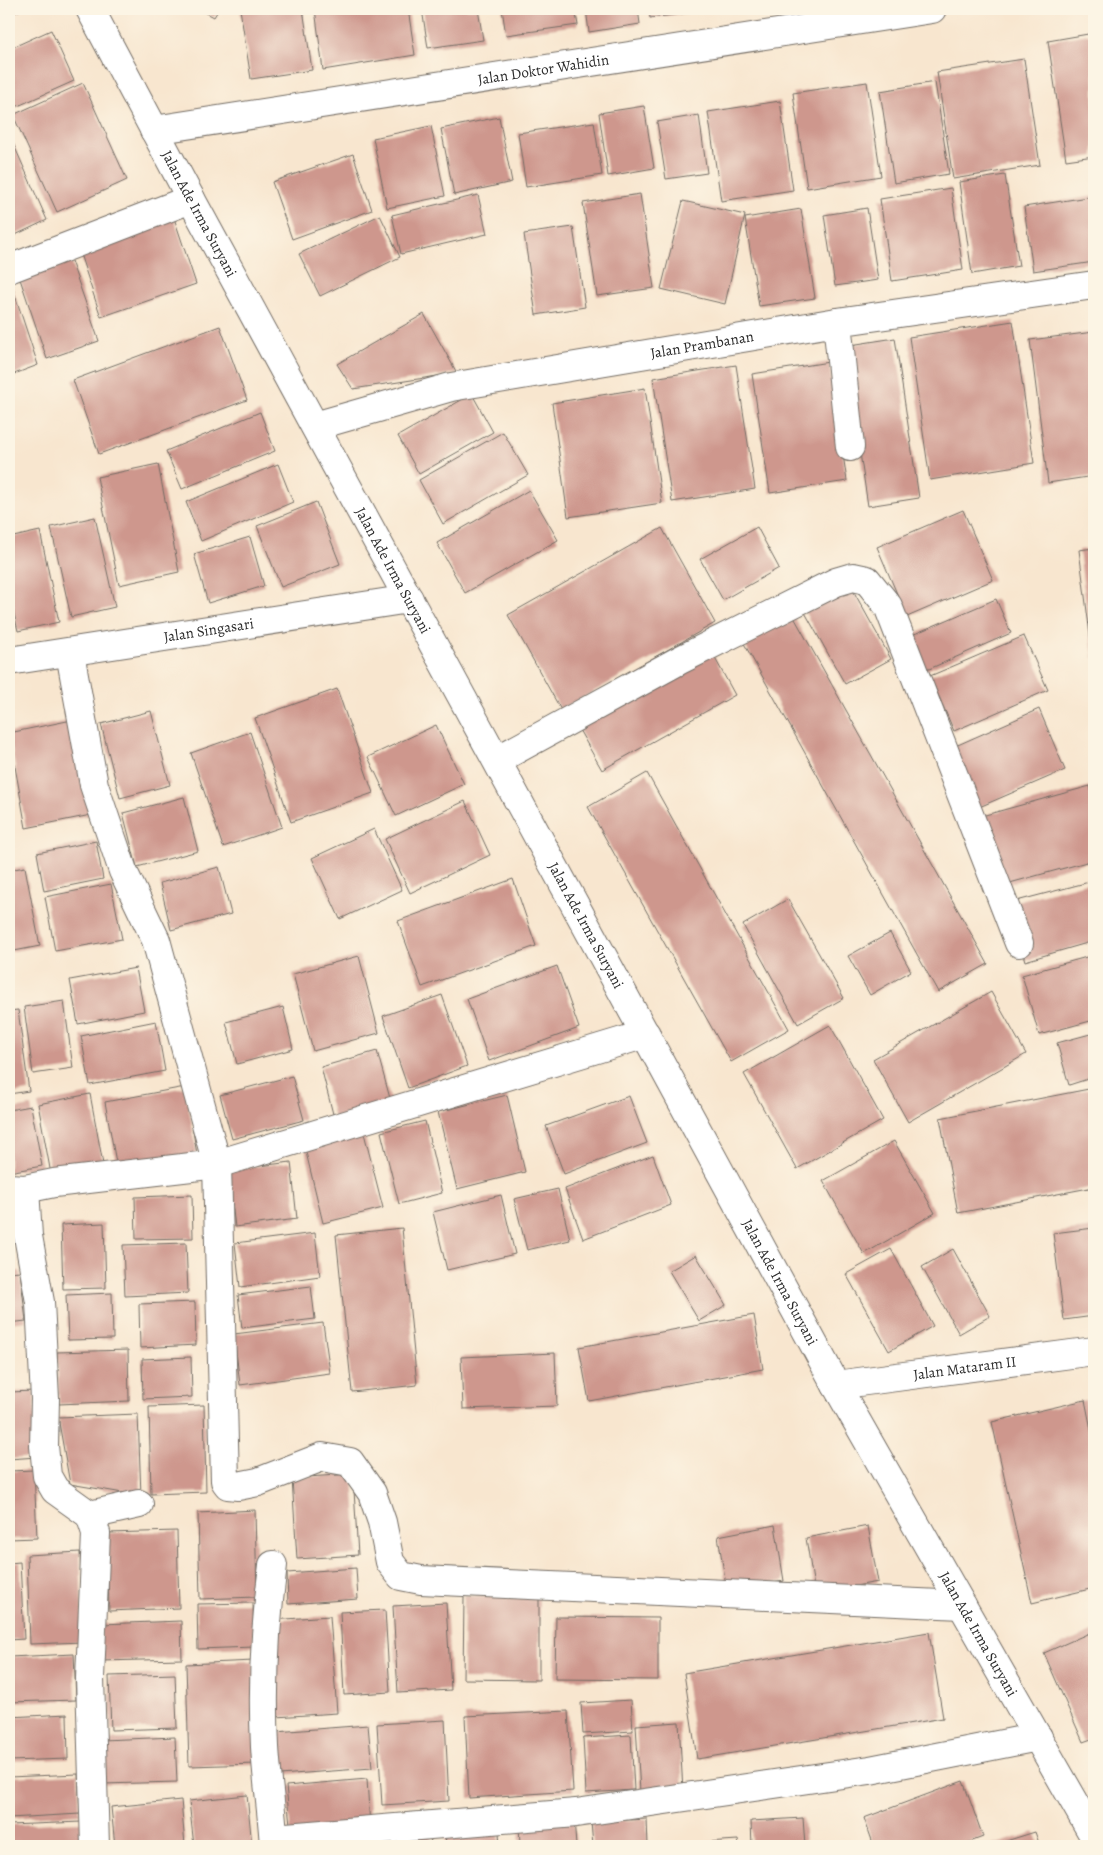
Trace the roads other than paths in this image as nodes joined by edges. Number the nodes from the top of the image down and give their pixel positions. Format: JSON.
{"nodes":[{"id":1,"x":90,"y":9,"type":"edge"},
{"id":2,"x":932,"y":9,"type":"edge"},
{"id":3,"x":154,"y":130,"type":"junction"},
{"id":4,"x":191,"y":198,"type":"junction"},
{"id":5,"x":9,"y":269,"type":"edge"},
{"id":6,"x":1094,"y":285,"type":"edge"},
{"id":7,"x":837,"y":322,"type":"junction"},
{"id":8,"x":315,"y":426,"type":"junction"},
{"id":9,"x":850,"y":447,"type":"dead end"},
{"id":10,"x":409,"y":599,"type":"junction"},
{"id":11,"x":70,"y":653,"type":"junction"},
{"id":12,"x":9,"y":661,"type":"edge"},
{"id":13,"x":497,"y":760,"type":"junction"},
{"id":14,"x":1019,"y":943,"type":"dead end"},
{"id":15,"x":646,"y":1034,"type":"junction"},
{"id":16,"x":217,"y":1164,"type":"junction"},
{"id":17,"x":17,"y":1189,"type":"edge"},
{"id":18,"x":1094,"y":1351,"type":"edge"},
{"id":19,"x":836,"y":1385,"type":"junction"},
{"id":20,"x":139,"y":1504,"type":"dead end"},
{"id":21,"x":90,"y":1515,"type":"junction"},
{"id":22,"x":273,"y":1565,"type":"dead end"},
{"id":23,"x":962,"y":1605,"type":"junction"},
{"id":24,"x":1038,"y":1737,"type":"junction"},
{"id":25,"x":1094,"y":1836,"type":"edge"},
{"id":26,"x":274,"y":1842,"type":"edge"},
{"id":27,"x":95,"y":1846,"type":"edge"}],
"edges":[{"from":1,"to":3,"type":"street","name":"Jalan Ade Irma Suryani"},
{"from":2,"to":3,"type":"street","name":"Jalan Doktor Wahidin"},
{"from":3,"to":4,"type":"street","name":"Jalan Ade Irma Suryani"},
{"from":4,"to":5,"type":"street"},
{"from":4,"to":8,"type":"street","name":"Jalan Ade Irma Suryani"},
{"from":6,"to":7,"type":"street","name":"Jalan Prambanan"},
{"from":7,"to":8,"type":"street","name":"Jalan Prambanan"},
{"from":7,"to":9,"type":"street"},
{"from":8,"to":10,"type":"street","name":"Jalan Ade Irma Suryani"},
{"from":10,"to":11,"type":"street","name":"Jalan Singasari"},
{"from":10,"to":13,"type":"street","name":"Jalan Ade Irma Suryani"},
{"from":11,"to":12,"type":"street","name":"Jalan Singasari"},
{"from":11,"to":16,"type":"street"},
{"from":13,"to":14,"type":"street"},
{"from":13,"to":15,"type":"street","name":"Jalan Ade Irma Suryani"},
{"from":15,"to":16,"type":"street"},
{"from":15,"to":19,"type":"street","name":"Jalan Ade Irma Suryani"},
{"from":16,"to":17,"type":"street"},
{"from":16,"to":23,"type":"street"},
{"from":17,"to":21,"type":"street"},
{"from":18,"to":19,"type":"street","name":"Jalan Mataram II"},
{"from":19,"to":23,"type":"street","name":"Jalan Ade Irma Suryani"},
{"from":20,"to":21,"type":"street"},
{"from":21,"to":27,"type":"street"},
{"from":22,"to":26,"type":"street"},
{"from":23,"to":24,"type":"street","name":"Jalan Ade Irma Suryani"},
{"from":24,"to":25,"type":"street","name":"Jalan Ade Irma Suryani"},
{"from":24,"to":26,"type":"street"}]}
